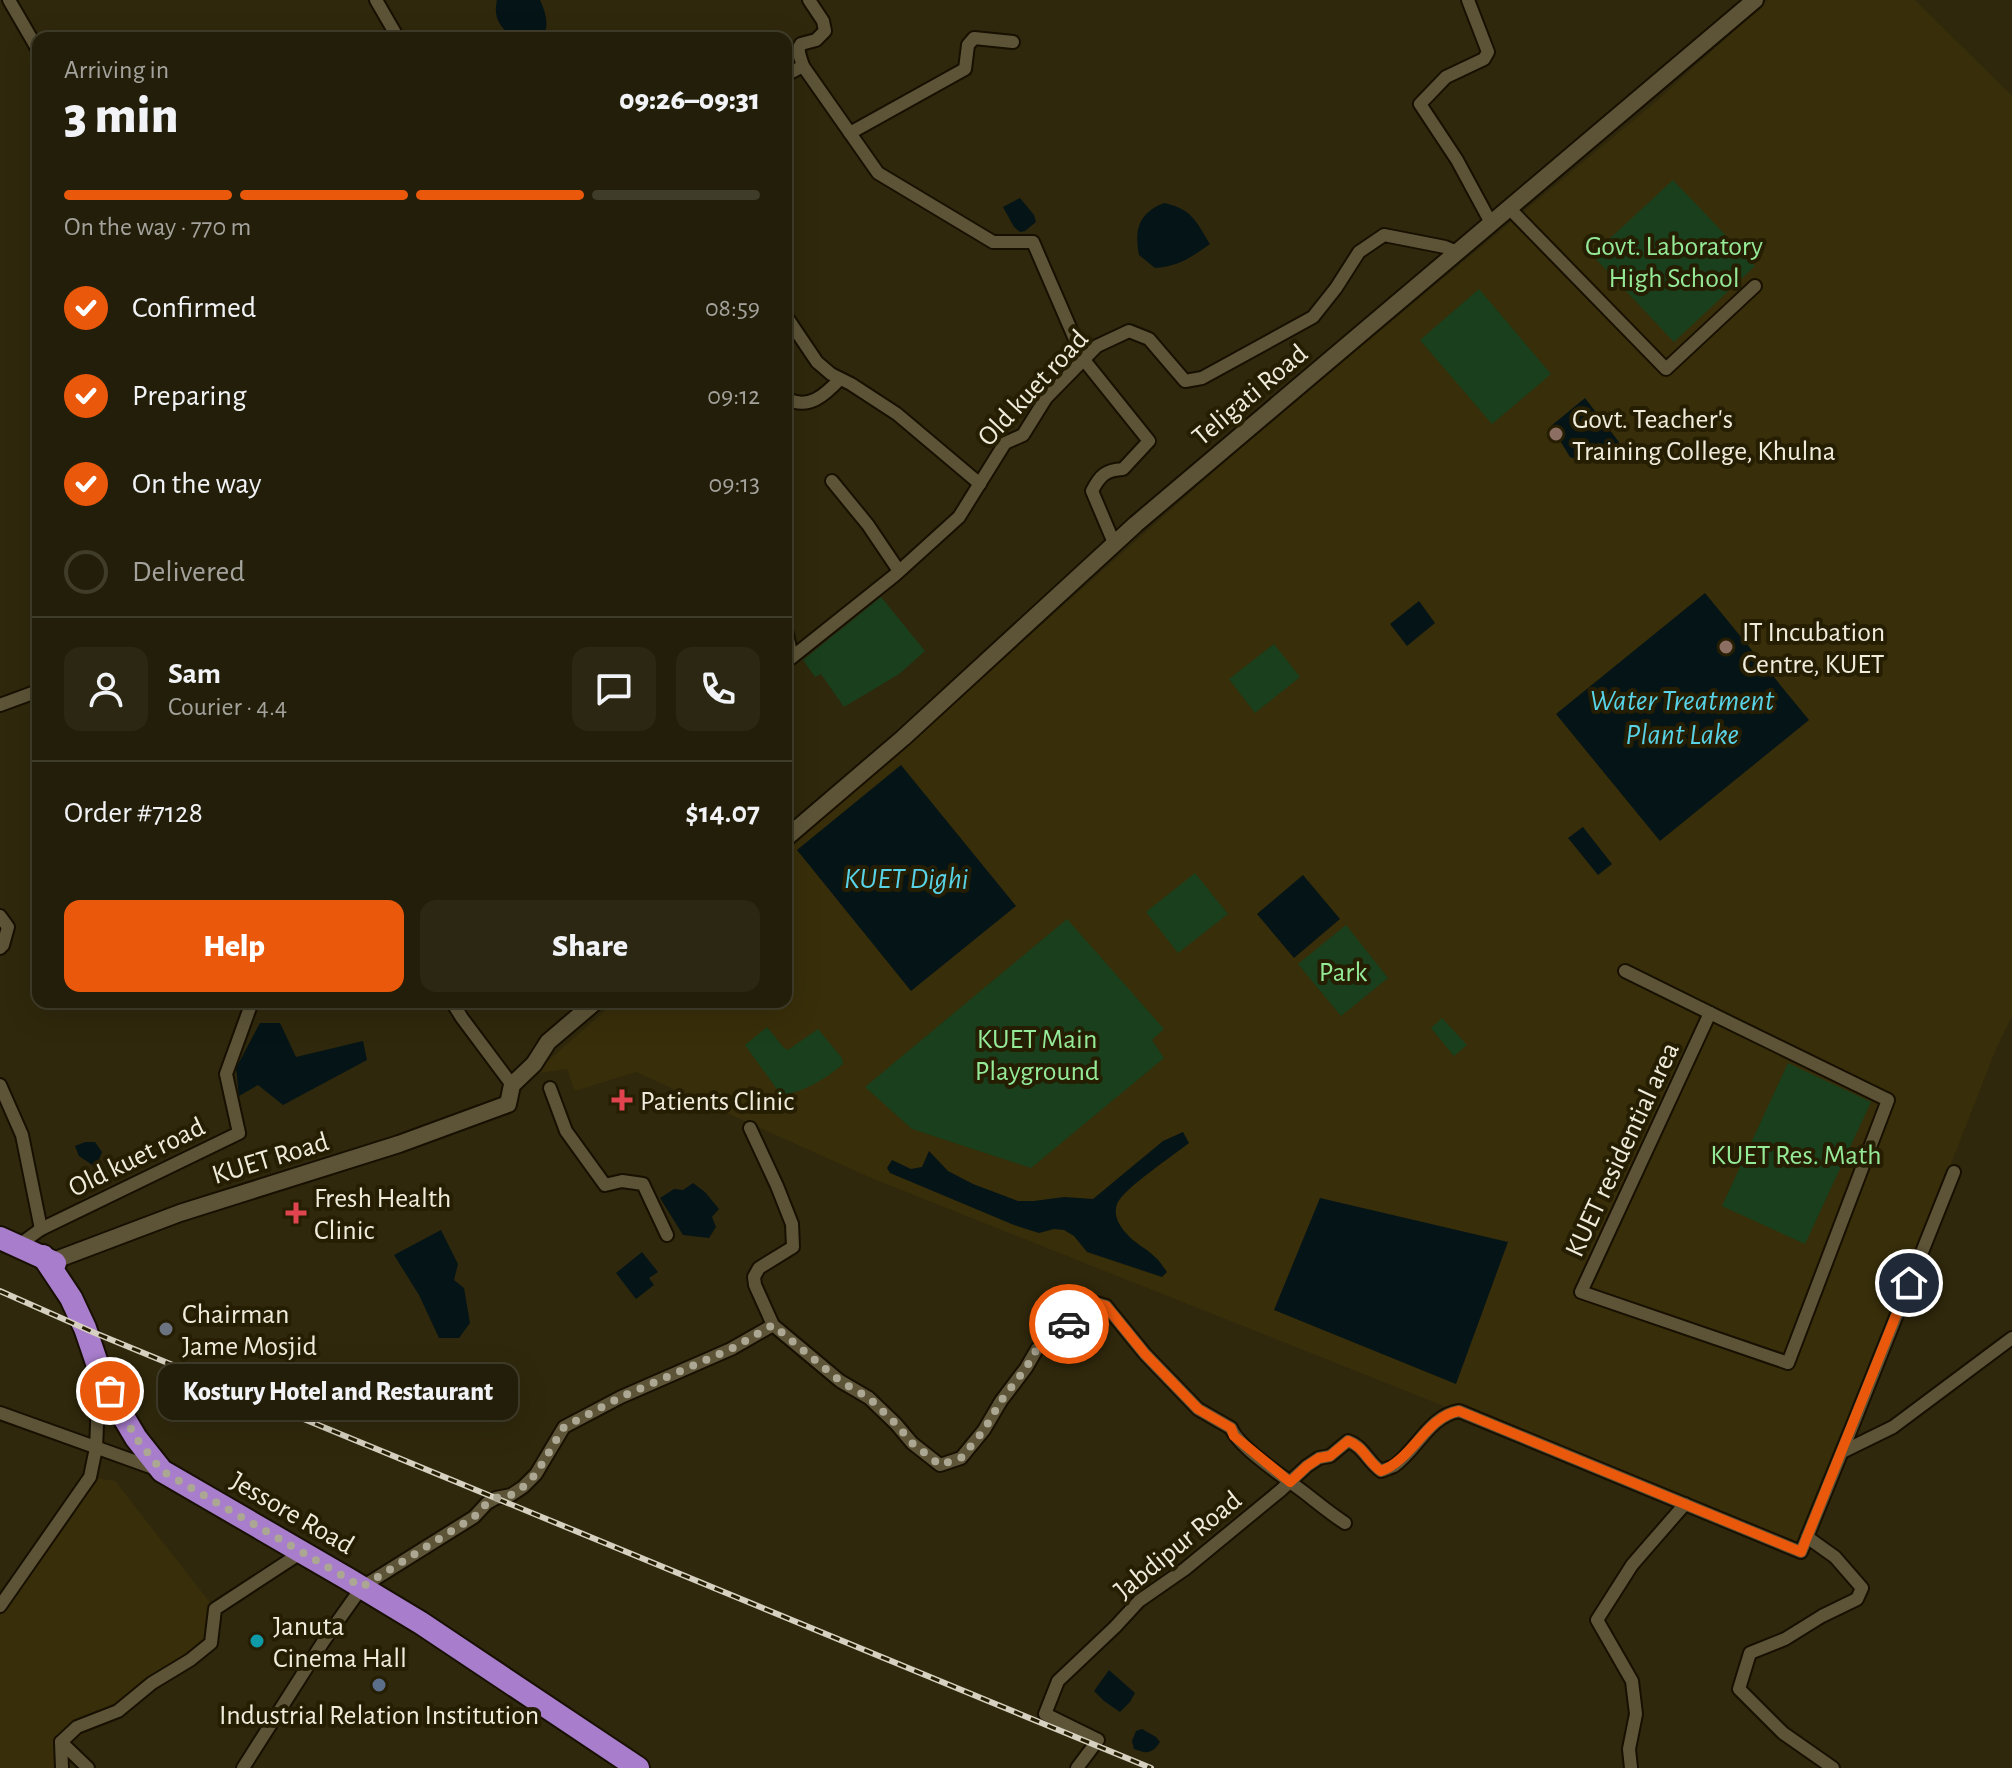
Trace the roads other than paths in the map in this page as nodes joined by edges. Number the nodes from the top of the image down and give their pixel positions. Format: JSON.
{"nodes":[{"id":1,"x":9,"y":0,"type":"edge"},
{"id":2,"x":376,"y":0,"type":"edge"},
{"id":3,"x":809,"y":0,"type":"edge"},
{"id":4,"x":1468,"y":0,"type":"edge"},
{"id":5,"x":1755,"y":0,"type":"edge"},
{"id":6,"x":395,"y":32,"type":"edge"},
{"id":7,"x":32,"y":40,"type":"edge"},
{"id":8,"x":1013,"y":42,"type":"dead end"},
{"id":9,"x":803,"y":66,"type":"junction"},
{"id":10,"x":792,"y":72,"type":"edge"},
{"id":11,"x":850,"y":133,"type":"junction"},
{"id":12,"x":1509,"y":208,"type":"junction"},
{"id":13,"x":1491,"y":223,"type":"junction"},
{"id":14,"x":1457,"y":252,"type":"junction"},
{"id":15,"x":1755,"y":286,"type":"dead end"},
{"id":16,"x":792,"y":325,"type":"edge"},
{"id":17,"x":1084,"y":360,"type":"junction"},
{"id":18,"x":840,"y":379,"type":"junction"},
{"id":19,"x":792,"y":401,"type":"edge"},
{"id":20,"x":832,"y":481,"type":"dead end"},
{"id":21,"x":980,"y":484,"type":"junction"},
{"id":22,"x":1114,"y":543,"type":"junction"},
{"id":23,"x":899,"y":571,"type":"junction"},
{"id":24,"x":792,"y":657,"type":"edge"},
{"id":25,"x":32,"y":693,"type":"edge"},
{"id":26,"x":0,"y":705,"type":"edge"},
{"id":27,"x":792,"y":833,"type":"edge"},
{"id":28,"x":0,"y":916,"type":"edge"},
{"id":29,"x":0,"y":948,"type":"edge"},
{"id":30,"x":1625,"y":971,"type":"dead end"},
{"id":31,"x":250,"y":1008,"type":"edge"},
{"id":32,"x":456,"y":1008,"type":"edge"},
{"id":33,"x":588,"y":1008,"type":"edge"},
{"id":34,"x":1710,"y":1013,"type":"junction"},
{"id":35,"x":0,"y":1085,"type":"edge"},
{"id":36,"x":512,"y":1085,"type":"junction"},
{"id":37,"x":550,"y":1088,"type":"dead end"},
{"id":38,"x":750,"y":1128,"type":"dead end"},
{"id":39,"x":1954,"y":1172,"type":"dead end"},
{"id":40,"x":41,"y":1229,"type":"junction"},
{"id":41,"x":667,"y":1235,"type":"dead end"},
{"id":42,"x":10,"y":1242,"type":"edge"},
{"id":43,"x":48,"y":1261,"type":"junction"},
{"id":44,"x":773,"y":1325,"type":"junction"},
{"id":45,"x":2012,"y":1338,"type":"edge"},
{"id":46,"x":104,"y":1374,"type":"junction"},
{"id":47,"x":0,"y":1413,"type":"edge"},
{"id":48,"x":96,"y":1448,"type":"junction"},
{"id":49,"x":1842,"y":1452,"type":"junction"},
{"id":50,"x":162,"y":1471,"type":"junction"},
{"id":51,"x":1290,"y":1482,"type":"junction"},
{"id":52,"x":1685,"y":1504,"type":"junction"},
{"id":53,"x":1345,"y":1523,"type":"dead end"},
{"id":54,"x":1807,"y":1537,"type":"junction"},
{"id":55,"x":302,"y":1552,"type":"junction"},
{"id":56,"x":362,"y":1587,"type":"junction"},
{"id":57,"x":0,"y":1606,"type":"edge"},
{"id":58,"x":61,"y":1742,"type":"junction"},
{"id":59,"x":62,"y":1768,"type":"edge"},
{"id":60,"x":88,"y":1768,"type":"edge"},
{"id":61,"x":243,"y":1768,"type":"edge"},
{"id":62,"x":638,"y":1768,"type":"edge"},
{"id":63,"x":1077,"y":1768,"type":"edge"},
{"id":64,"x":1631,"y":1768,"type":"edge"},
{"id":65,"x":1833,"y":1768,"type":"edge"}],
"edges":[{"from":1,"to":7,"type":"street"},
{"from":2,"to":6,"type":"street"},
{"from":3,"to":9,"type":"street"},
{"from":4,"to":13,"type":"street"},
{"from":5,"to":12,"type":"main road","name":"Teligati Road"},
{"from":8,"to":11,"type":"street"},
{"from":9,"to":10,"type":"street"},
{"from":9,"to":11,"type":"street"},
{"from":11,"to":17,"type":"street"},
{"from":12,"to":13,"type":"main road","name":"Teligati Road"},
{"from":12,"to":15,"type":"street"},
{"from":13,"to":14,"type":"main road","name":"Teligati Road"},
{"from":14,"to":17,"type":"street","name":"Old kuet road"},
{"from":14,"to":22,"type":"main road","name":"Teligati Road"},
{"from":16,"to":18,"type":"street"},
{"from":17,"to":21,"type":"street","name":"Old kuet road"},
{"from":17,"to":22,"type":"street"},
{"from":18,"to":19,"type":"street"},
{"from":18,"to":21,"type":"street"},
{"from":20,"to":23,"type":"street"},
{"from":21,"to":23,"type":"street","name":"Old kuet road"},
{"from":22,"to":27,"type":"main road","name":"Teligati Road"},
{"from":23,"to":24,"type":"street","name":"Old kuet road"},
{"from":25,"to":26,"type":"street"},
{"from":28,"to":29,"type":"street"},
{"from":30,"to":34,"type":"street"},
{"from":31,"to":40,"type":"street","name":"Old kuet road"},
{"from":32,"to":36,"type":"street"},
{"from":33,"to":36,"type":"main road"},
{"from":34,"to":34,"type":"street","name":"KUET residential area"},
{"from":35,"to":40,"type":"street"},
{"from":36,"to":43,"type":"main road","name":"KUET Road"},
{"from":37,"to":41,"type":"street"},
{"from":38,"to":44,"type":"street"},
{"from":39,"to":49,"type":"street"},
{"from":40,"to":42,"type":"street","name":"Old kuet road"},
{"from":42,"to":43,"type":"highway"},
{"from":43,"to":46,"type":"highway","name":"Jessore Road"},
{"from":44,"to":51,"type":"street"},
{"from":44,"to":56,"type":"street"},
{"from":45,"to":49,"type":"street"},
{"from":46,"to":48,"type":"street"},
{"from":46,"to":50,"type":"highway","name":"Jessore Road"},
{"from":47,"to":48,"type":"street"},
{"from":48,"to":50,"type":"street"},
{"from":48,"to":57,"type":"street"},
{"from":49,"to":54,"type":"street"},
{"from":50,"to":55,"type":"highway","name":"Jessore Road"},
{"from":51,"to":52,"type":"street","name":"Jabdipur Road"},
{"from":51,"to":53,"type":"street"},
{"from":51,"to":63,"type":"street","name":"Jabdipur Road"},
{"from":52,"to":54,"type":"street","name":"Jabdipur Road"},
{"from":52,"to":64,"type":"street"},
{"from":54,"to":65,"type":"street"},
{"from":55,"to":56,"type":"highway","name":"Jessore Road"},
{"from":55,"to":58,"type":"street"},
{"from":56,"to":61,"type":"street"},
{"from":56,"to":62,"type":"highway","name":"Jessore Road"},
{"from":58,"to":59,"type":"street"},
{"from":58,"to":60,"type":"street"}]}
